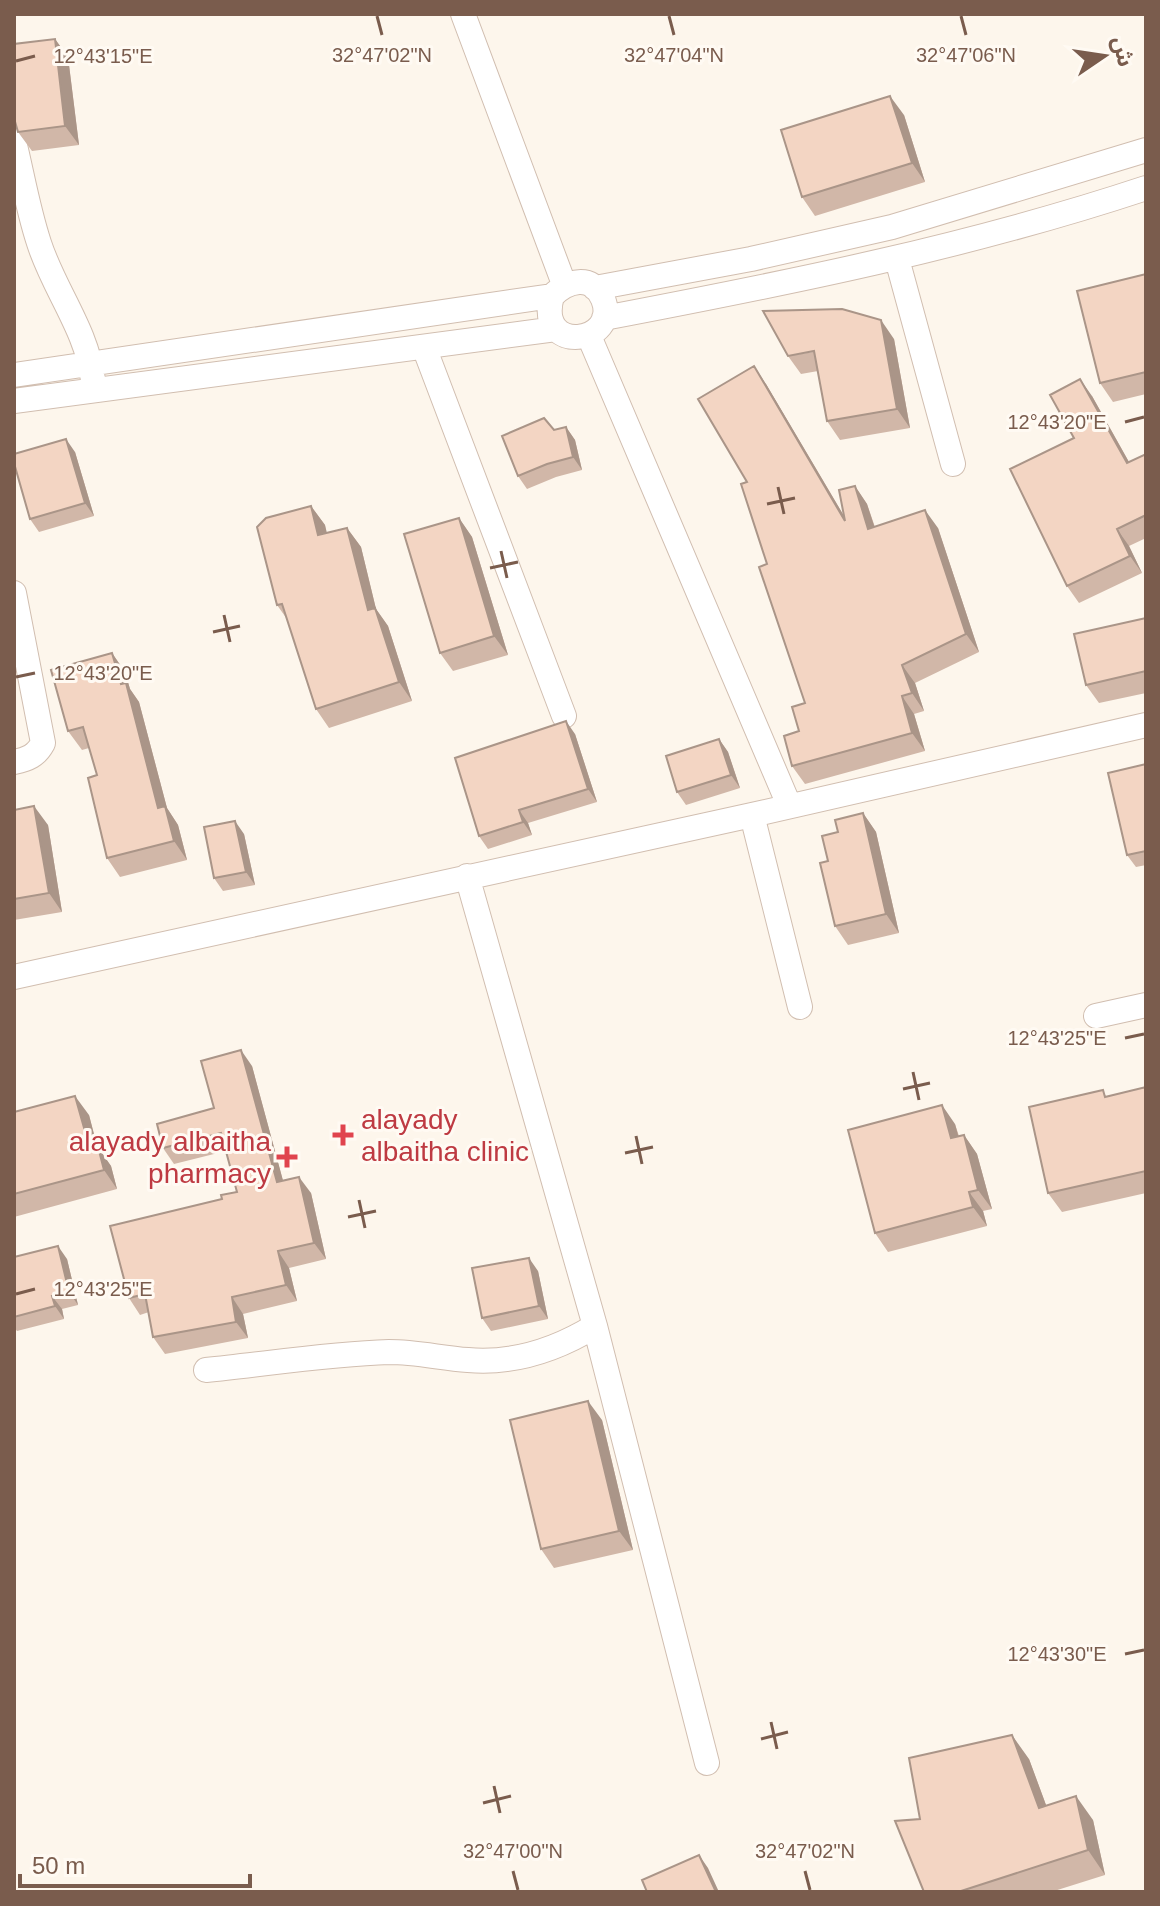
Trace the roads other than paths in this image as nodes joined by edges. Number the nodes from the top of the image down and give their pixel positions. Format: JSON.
{"nodes":[{"id":1,"x":463,"y":14,"type":"edge"},
{"id":2,"x":14,"y":141,"type":"edge"},
{"id":3,"x":1146,"y":150,"type":"edge"},
{"id":4,"x":1146,"y":188,"type":"edge"},
{"id":5,"x":961,"y":208,"type":"junction"},
{"id":6,"x":972,"y":240,"type":"junction"},
{"id":7,"x":897,"y":259,"type":"junction"},
{"id":8,"x":595,"y":288,"type":"junction"},
{"id":9,"x":558,"y":290,"type":"junction"},
{"id":10,"x":596,"y":327,"type":"junction"},
{"id":11,"x":556,"y":329,"type":"junction"},
{"id":12,"x":424,"y":347,"type":"junction"},
{"id":13,"x":91,"y":364,"type":"junction"},
{"id":14,"x":14,"y":375,"type":"edge"},
{"id":15,"x":94,"y":390,"type":"junction"},
{"id":16,"x":14,"y":401,"type":"edge"},
{"id":17,"x":953,"y":464,"type":"dead end"},
{"id":18,"x":14,"y":593,"type":"edge"},
{"id":19,"x":564,"y":716,"type":"dead end"},
{"id":20,"x":1146,"y":725,"type":"edge"},
{"id":21,"x":14,"y":762,"type":"edge"},
{"id":22,"x":789,"y":805,"type":"junction"},
{"id":23,"x":752,"y":815,"type":"junction"},
{"id":24,"x":467,"y":876,"type":"junction"},
{"id":25,"x":14,"y":977,"type":"edge"},
{"id":26,"x":1146,"y":1005,"type":"edge"},
{"id":27,"x":800,"y":1007,"type":"dead end"},
{"id":28,"x":1096,"y":1016,"type":"dead end"},
{"id":29,"x":595,"y":1326,"type":"junction"},
{"id":30,"x":206,"y":1370,"type":"dead end"},
{"id":31,"x":707,"y":1763,"type":"dead end"}],
"edges":[{"from":1,"to":9,"type":"street"},
{"from":2,"to":13,"type":"street"},
{"from":3,"to":5,"type":"street"},
{"from":4,"to":6,"type":"street"},
{"from":5,"to":6,"type":"street"},
{"from":5,"to":8,"type":"street"},
{"from":6,"to":7,"type":"street"},
{"from":7,"to":10,"type":"street"},
{"from":7,"to":17,"type":"street"},
{"from":8,"to":9,"type":"street"},
{"from":8,"to":10,"type":"street"},
{"from":9,"to":11,"type":"street"},
{"from":9,"to":13,"type":"street"},
{"from":10,"to":11,"type":"street"},
{"from":10,"to":22,"type":"street"},
{"from":11,"to":12,"type":"street"},
{"from":12,"to":15,"type":"street"},
{"from":12,"to":19,"type":"street"},
{"from":13,"to":14,"type":"street"},
{"from":13,"to":15,"type":"street"},
{"from":15,"to":16,"type":"street"},
{"from":18,"to":21,"type":"street"},
{"from":20,"to":22,"type":"street"},
{"from":22,"to":23,"type":"street"},
{"from":23,"to":24,"type":"street"},
{"from":23,"to":27,"type":"street"},
{"from":24,"to":25,"type":"street"},
{"from":24,"to":29,"type":"street"},
{"from":26,"to":28,"type":"street"},
{"from":29,"to":30,"type":"street"},
{"from":29,"to":31,"type":"street"}]}
